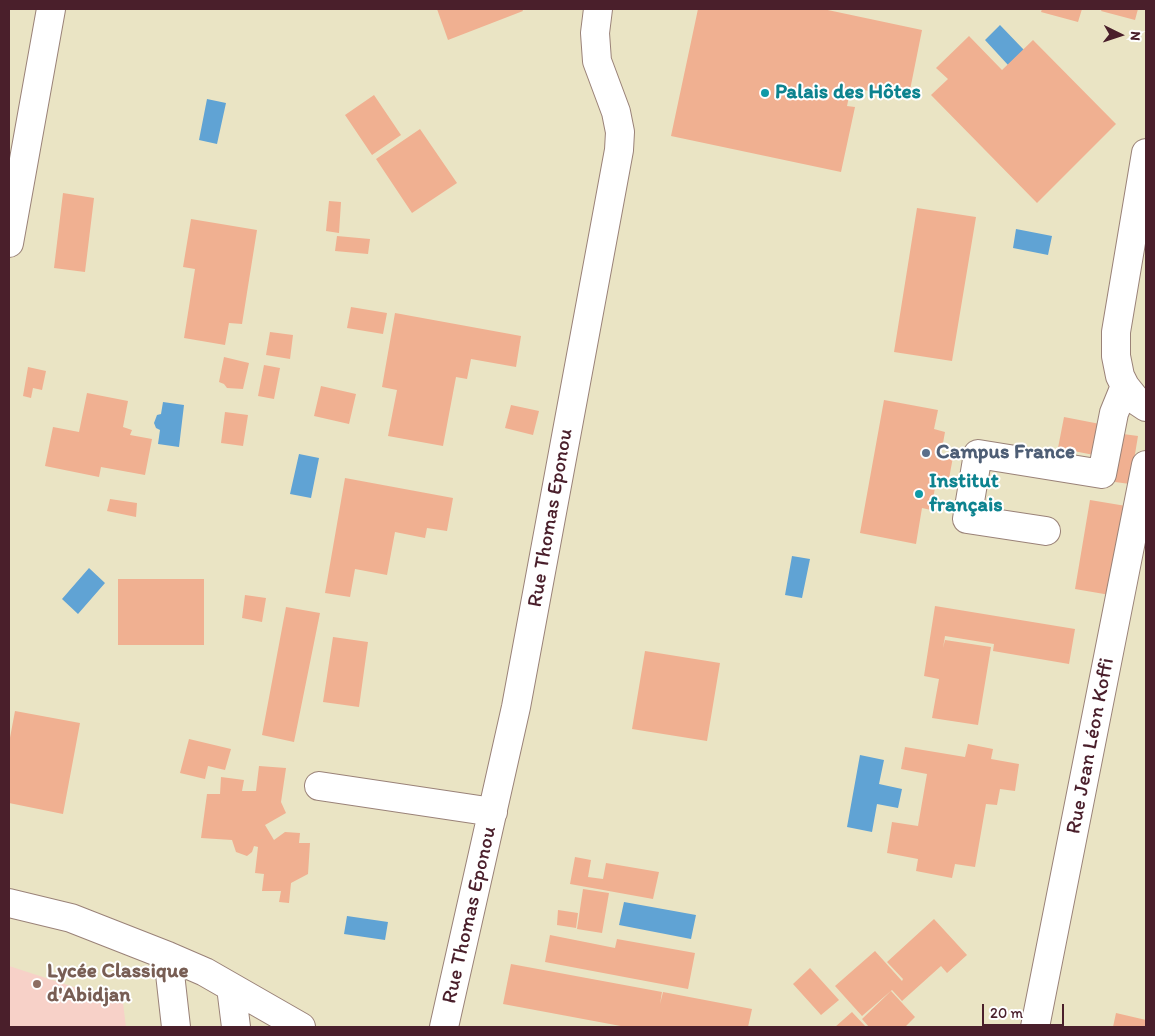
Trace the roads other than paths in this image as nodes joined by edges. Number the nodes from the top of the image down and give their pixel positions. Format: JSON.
{"nodes":[{"id":1,"x":52,"y":9,"type":"edge"},
{"id":2,"x":598,"y":9,"type":"edge"},
{"id":3,"x":1146,"y":153,"type":"edge"},
{"id":4,"x":9,"y":243,"type":"edge"},
{"id":5,"x":1125,"y":386,"type":"junction"},
{"id":6,"x":1146,"y":407,"type":"edge"},
{"id":7,"x":1146,"y":466,"type":"edge"},
{"id":8,"x":1046,"y":531,"type":"dead end"},
{"id":9,"x":319,"y":786,"type":"dead end"},
{"id":10,"x":493,"y":812,"type":"junction"},
{"id":11,"x":9,"y":902,"type":"edge"},
{"id":12,"x":168,"y":956,"type":"junction"},
{"id":13,"x":231,"y":987,"type":"junction"},
{"id":14,"x":176,"y":1027,"type":"edge"},
{"id":15,"x":236,"y":1027,"type":"edge"},
{"id":16,"x":301,"y":1027,"type":"edge"},
{"id":17,"x":444,"y":1027,"type":"edge"},
{"id":18,"x":1035,"y":1027,"type":"edge"}],
"edges":[{"from":1,"to":4,"type":"street"},
{"from":2,"to":10,"type":"street","name":"Rue Thomas Eponou"},
{"from":3,"to":5,"type":"street"},
{"from":5,"to":6,"type":"street"},
{"from":5,"to":8,"type":"street"},
{"from":7,"to":18,"type":"street","name":"Rue Jean Léon Koffi"},
{"from":9,"to":10,"type":"street"},
{"from":10,"to":17,"type":"street","name":"Rue Thomas Eponou"},
{"from":11,"to":12,"type":"street"},
{"from":12,"to":13,"type":"street"},
{"from":12,"to":14,"type":"street"},
{"from":13,"to":15,"type":"street"},
{"from":13,"to":16,"type":"street"}]}
